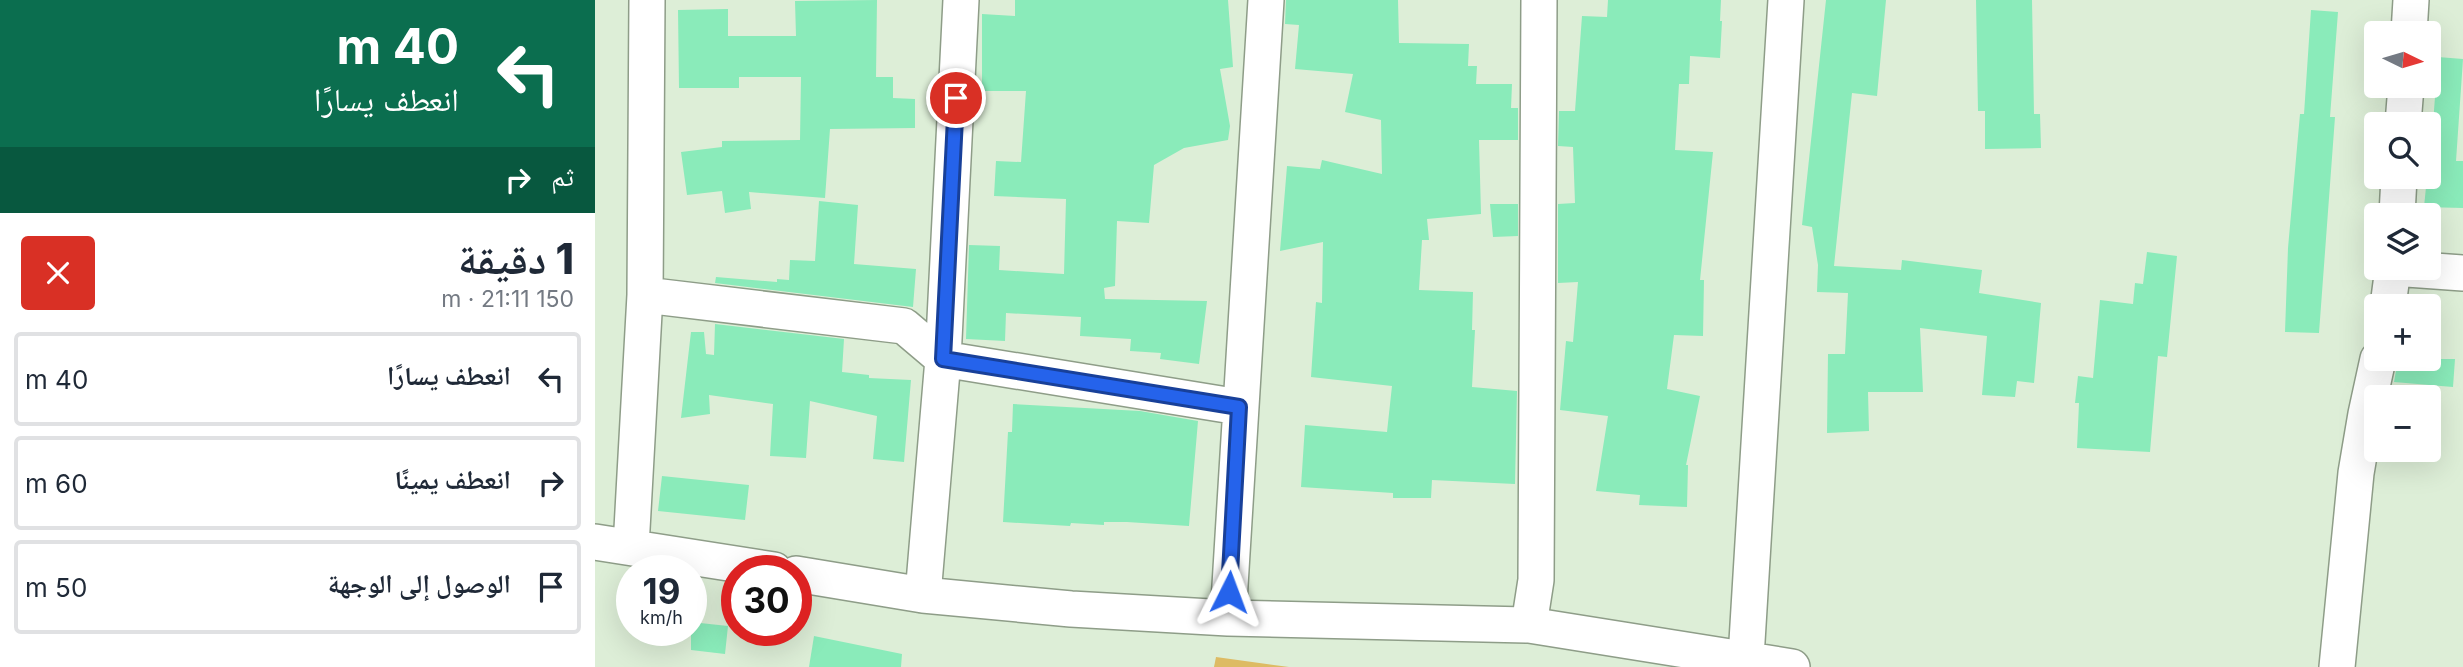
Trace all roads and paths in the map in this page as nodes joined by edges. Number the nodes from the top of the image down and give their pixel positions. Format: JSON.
{"nodes":[{"id":1,"x":647,"y":0,"type":"edge"},
{"id":2,"x":961,"y":0,"type":"edge"},
{"id":3,"x":1266,"y":0,"type":"edge"},
{"id":4,"x":1539,"y":0,"type":"edge"},
{"id":5,"x":1786,"y":0,"type":"edge"},
{"id":6,"x":2411,"y":0,"type":"edge"},
{"id":7,"x":2410,"y":21,"type":"edge"},
{"id":8,"x":2441,"y":271,"type":"edge"},
{"id":9,"x":2463,"y":273,"type":"edge"},
{"id":10,"x":645,"y":295,"type":"junction"},
{"id":11,"x":943,"y":359,"type":"junction"},
{"id":12,"x":2375,"y":371,"type":"edge"},
{"id":13,"x":1239,"y":407,"type":"junction"},
{"id":14,"x":595,"y":542,"type":"edge"},
{"id":15,"x":631,"y":547,"type":"junction"},
{"id":16,"x":721,"y":561,"type":"edge"},
{"id":17,"x":812,"y":577,"type":"edge"},
{"id":18,"x":923,"y":595,"type":"junction"},
{"id":19,"x":1228,"y":618,"type":"junction"},
{"id":20,"x":1529,"y":625,"type":"junction"},
{"id":21,"x":1746,"y":658,"type":"junction"},
{"id":22,"x":1791,"y":667,"type":"edge"},
{"id":23,"x":2337,"y":667,"type":"edge"}],
"edges":[{"from":1,"to":10,"type":"street"},
{"from":2,"to":11,"type":"street"},
{"from":3,"to":13,"type":"street"},
{"from":4,"to":20,"type":"street"},
{"from":5,"to":21,"type":"street"},
{"from":6,"to":7,"type":"street"},
{"from":8,"to":9,"type":"street"},
{"from":10,"to":11,"type":"street"},
{"from":10,"to":15,"type":"street"},
{"from":11,"to":13,"type":"street"},
{"from":11,"to":18,"type":"street"},
{"from":12,"to":23,"type":"street"},
{"from":13,"to":19,"type":"street"},
{"from":14,"to":15,"type":"street"},
{"from":15,"to":16,"type":"street"},
{"from":17,"to":18,"type":"street"},
{"from":18,"to":19,"type":"street"},
{"from":19,"to":20,"type":"street"},
{"from":20,"to":21,"type":"street"},
{"from":21,"to":22,"type":"street"}]}
